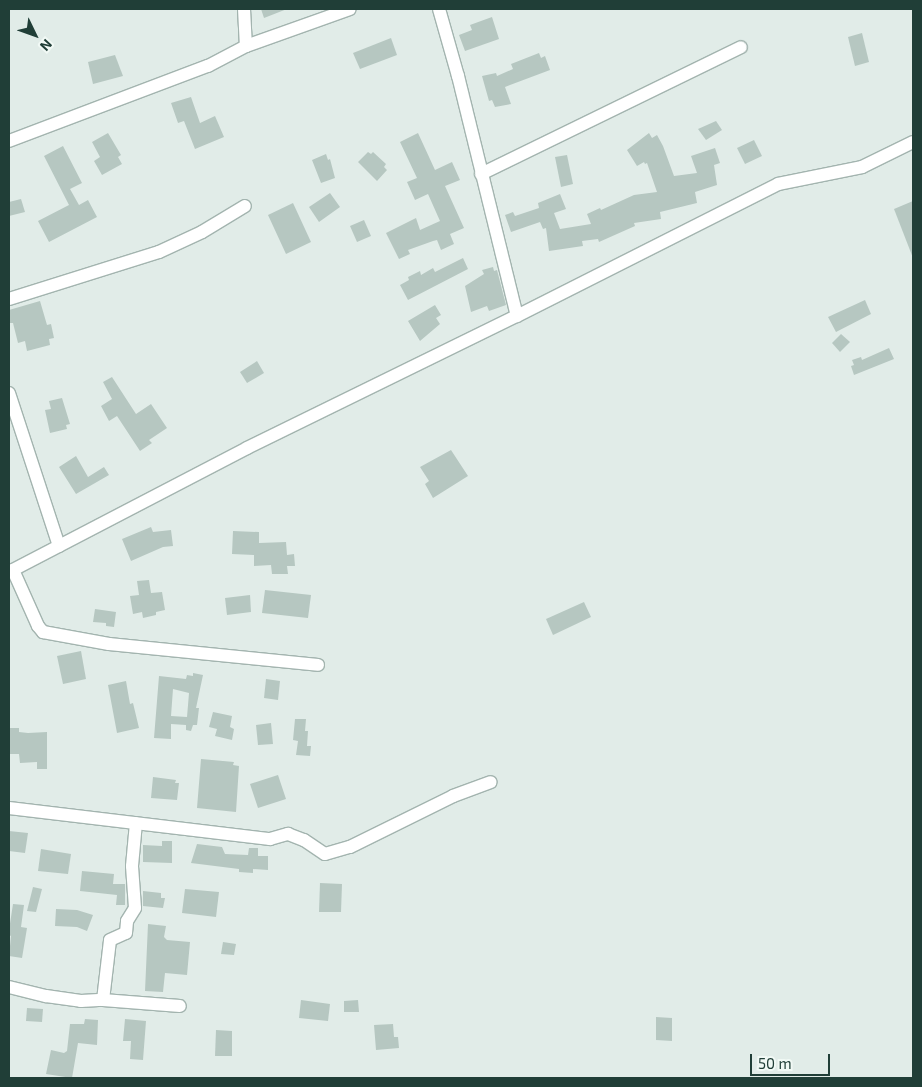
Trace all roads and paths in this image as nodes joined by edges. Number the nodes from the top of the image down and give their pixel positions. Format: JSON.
{"nodes":[{"id":1,"x":244,"y":9,"type":"edge"},
{"id":2,"x":350,"y":9,"type":"edge"},
{"id":3,"x":439,"y":9,"type":"edge"},
{"id":4,"x":246,"y":46,"type":"junction"},
{"id":5,"x":741,"y":47,"type":"dead end"},
{"id":6,"x":9,"y":141,"type":"edge"},
{"id":7,"x":913,"y":142,"type":"edge"},
{"id":8,"x":480,"y":174,"type":"junction"},
{"id":9,"x":245,"y":206,"type":"dead end"},
{"id":10,"x":9,"y":299,"type":"edge"},
{"id":11,"x":517,"y":316,"type":"junction"},
{"id":12,"x":9,"y":393,"type":"edge"},
{"id":13,"x":59,"y":546,"type":"junction"},
{"id":14,"x":11,"y":571,"type":"edge"},
{"id":15,"x":318,"y":665,"type":"dead end"},
{"id":16,"x":491,"y":782,"type":"dead end"},
{"id":17,"x":9,"y":808,"type":"edge"},
{"id":18,"x":136,"y":823,"type":"junction"},
{"id":19,"x":9,"y":987,"type":"edge"},
{"id":20,"x":103,"y":1000,"type":"junction"},
{"id":21,"x":180,"y":1006,"type":"dead end"}],
"edges":[{"from":1,"to":4,"type":"street"},
{"from":2,"to":4,"type":"street"},
{"from":3,"to":8,"type":"street"},
{"from":4,"to":6,"type":"street"},
{"from":5,"to":8,"type":"street"},
{"from":7,"to":11,"type":"street"},
{"from":8,"to":11,"type":"street"},
{"from":9,"to":10,"type":"street"},
{"from":11,"to":13,"type":"street"},
{"from":12,"to":13,"type":"street"},
{"from":13,"to":14,"type":"street"},
{"from":14,"to":15,"type":"street"},
{"from":16,"to":18,"type":"street"},
{"from":17,"to":18,"type":"street"},
{"from":18,"to":20,"type":"street"},
{"from":19,"to":20,"type":"street"},
{"from":20,"to":21,"type":"street"}]}
